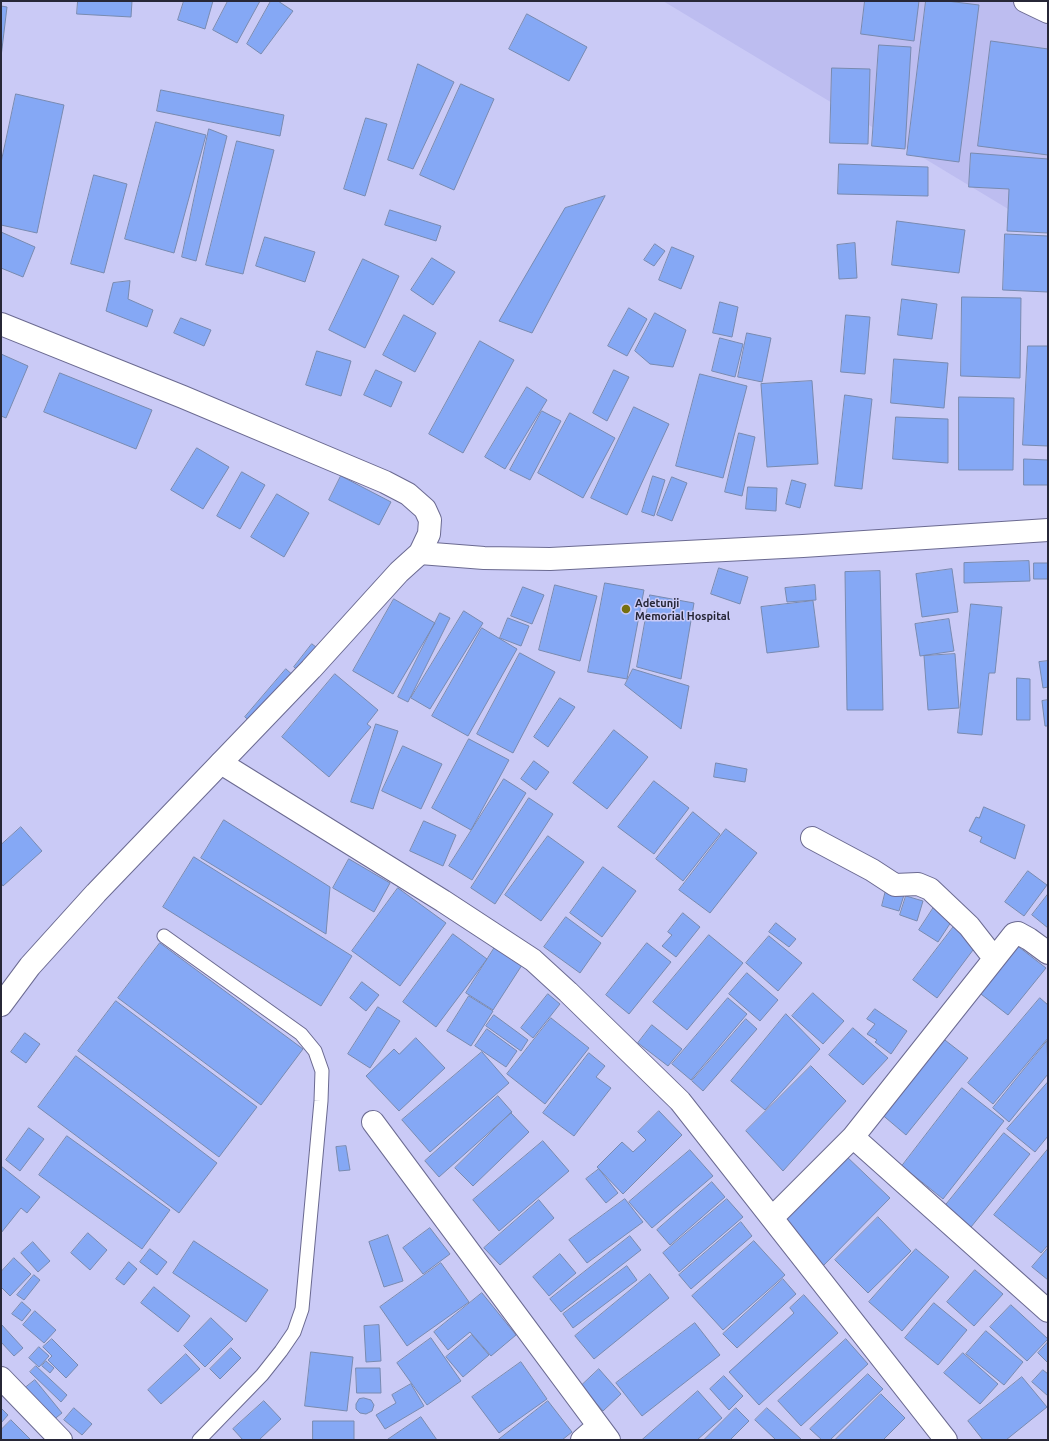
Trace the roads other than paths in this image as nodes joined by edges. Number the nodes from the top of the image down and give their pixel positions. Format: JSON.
{"nodes":[{"id":1,"x":1025,"y":1,"type":"edge"},
{"id":2,"x":1048,"y":12,"type":"edge"},
{"id":3,"x":1,"y":324,"type":"edge"},
{"id":4,"x":1048,"y":530,"type":"edge"},
{"id":5,"x":420,"y":553,"type":"junction"},
{"id":6,"x":221,"y":763,"type":"junction"},
{"id":7,"x":812,"y":838,"type":"dead end"},
{"id":8,"x":164,"y":936,"type":"dead end"},
{"id":9,"x":1048,"y":953,"type":"edge"},
{"id":10,"x":994,"y":958,"type":"junction"},
{"id":11,"x":1,"y":1005,"type":"edge"},
{"id":12,"x":373,"y":1122,"type":"dead end"},
{"id":13,"x":853,"y":1137,"type":"junction"},
{"id":14,"x":773,"y":1217,"type":"junction"},
{"id":15,"x":1048,"y":1312,"type":"edge"},
{"id":16,"x":1,"y":1378,"type":"edge"},
{"id":17,"x":604,"y":1433,"type":"edge"},
{"id":18,"x":61,"y":1440,"type":"edge"},
{"id":19,"x":199,"y":1440,"type":"edge"},
{"id":20,"x":582,"y":1440,"type":"edge"},
{"id":21,"x":946,"y":1440,"type":"edge"}],
"edges":[{"from":1,"to":2,"type":"street"},
{"from":3,"to":5,"type":"street"},
{"from":4,"to":5,"type":"street"},
{"from":5,"to":6,"type":"street"},
{"from":6,"to":11,"type":"street"},
{"from":6,"to":14,"type":"street"},
{"from":7,"to":10,"type":"street"},
{"from":8,"to":19,"type":"lane"},
{"from":9,"to":10,"type":"street"},
{"from":10,"to":13,"type":"street"},
{"from":12,"to":17,"type":"street"},
{"from":13,"to":14,"type":"street"},
{"from":13,"to":15,"type":"street"},
{"from":14,"to":21,"type":"street"},
{"from":16,"to":18,"type":"street"},
{"from":17,"to":20,"type":"street"}]}
